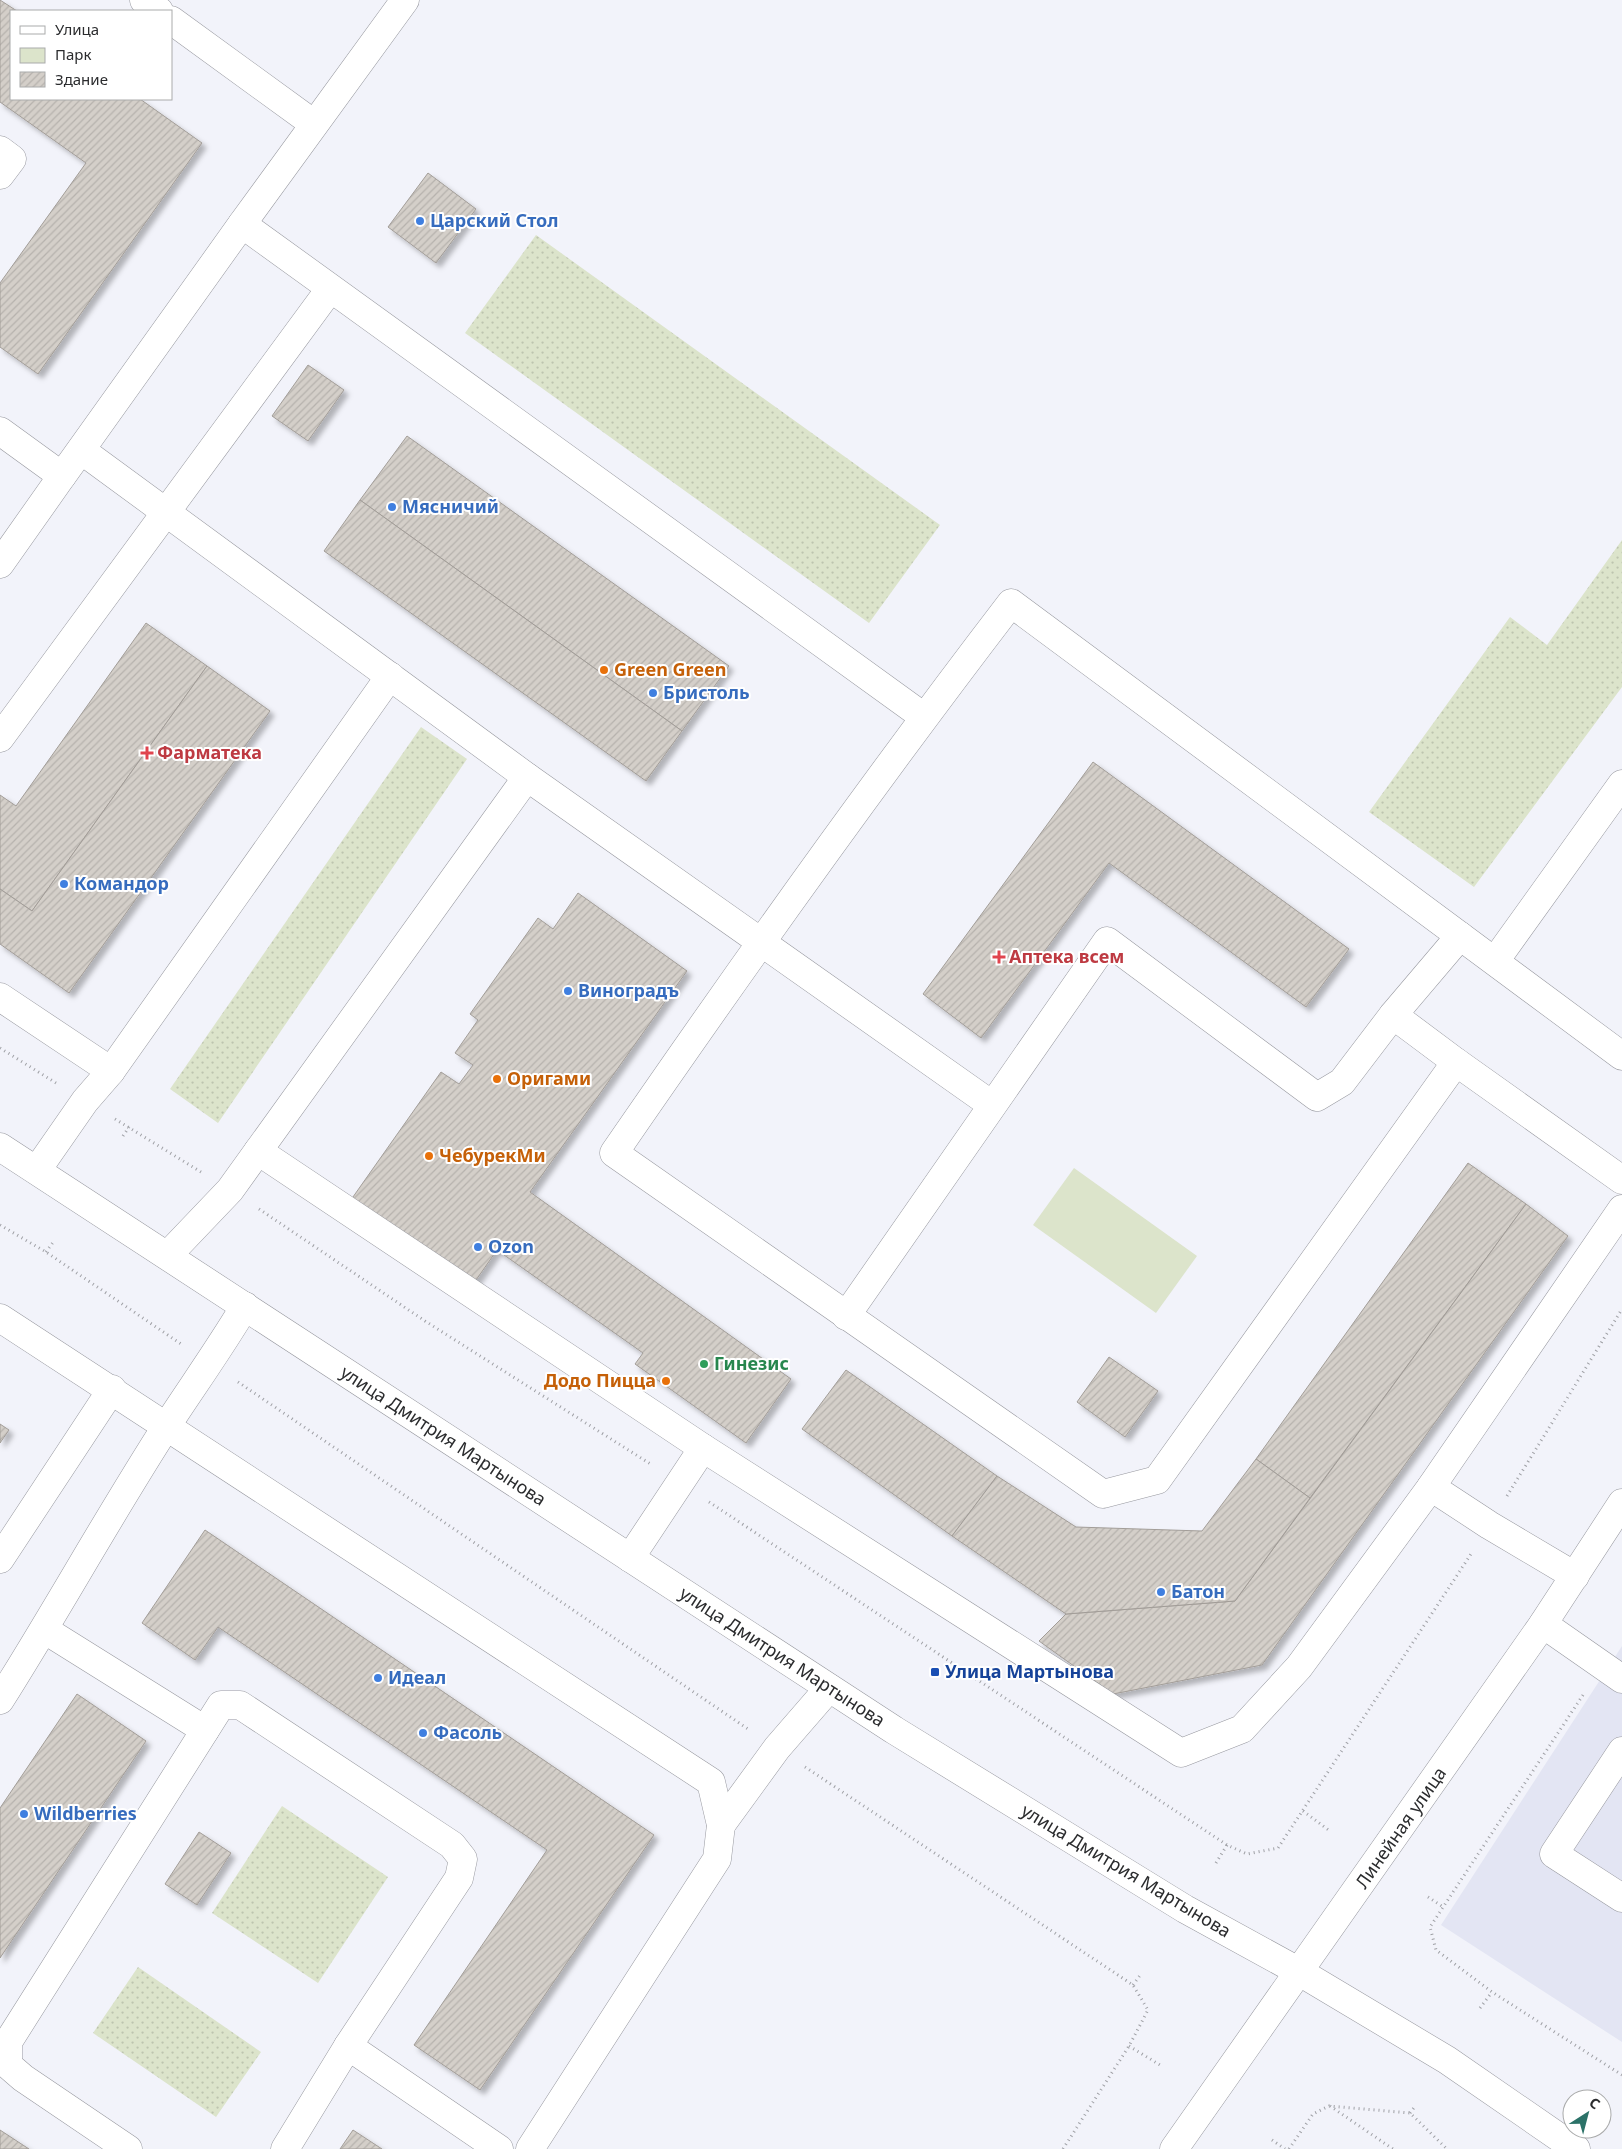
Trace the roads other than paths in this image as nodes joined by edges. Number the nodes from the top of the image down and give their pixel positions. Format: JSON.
{"nodes":[{"id":1,"x":144,"y":0,"type":"edge"},
{"id":2,"x":405,"y":0,"type":"edge"},
{"id":3,"x":158,"y":10,"type":"edge"},
{"id":4,"x":172,"y":21,"type":"edge"},
{"id":5,"x":314,"y":124,"type":"junction"},
{"id":6,"x":0,"y":150,"type":"edge"},
{"id":7,"x":0,"y":175,"type":"edge"},
{"id":8,"x":242,"y":224,"type":"junction"},
{"id":9,"x":330,"y":289,"type":"junction"},
{"id":10,"x":0,"y":431,"type":"edge"},
{"id":11,"x":81,"y":450,"type":"junction"},
{"id":12,"x":62,"y":476,"type":"junction"},
{"id":13,"x":165,"y":513,"type":"junction"},
{"id":14,"x":0,"y":564,"type":"edge"},
{"id":15,"x":390,"y":676,"type":"junction"},
{"id":16,"x":924,"y":717,"type":"junction"},
{"id":17,"x":0,"y":738,"type":"edge"},
{"id":18,"x":527,"y":777,"type":"junction"},
{"id":19,"x":1622,"y":784,"type":"edge"},
{"id":20,"x":1460,"y":936,"type":"junction"},
{"id":21,"x":759,"y":943,"type":"junction"},
{"id":22,"x":1495,"y":961,"type":"junction"},
{"id":23,"x":0,"y":997,"type":"edge"},
{"id":24,"x":1393,"y":1015,"type":"junction"},
{"id":25,"x":1622,"y":1056,"type":"edge"},
{"id":26,"x":1456,"y":1062,"type":"junction"},
{"id":27,"x":111,"y":1070,"type":"junction"},
{"id":28,"x":992,"y":1105,"type":"junction"},
{"id":29,"x":0,"y":1147,"type":"edge"},
{"id":30,"x":258,"y":1151,"type":"junction"},
{"id":31,"x":37,"y":1170,"type":"junction"},
{"id":32,"x":1622,"y":1180,"type":"edge"},
{"id":33,"x":1622,"y":1210,"type":"edge"},
{"id":34,"x":168,"y":1255,"type":"junction"},
{"id":35,"x":245,"y":1306,"type":"junction"},
{"id":36,"x":846,"y":1316,"type":"junction"},
{"id":37,"x":0,"y":1318,"type":"edge"},
{"id":38,"x":112,"y":1389,"type":"junction"},
{"id":39,"x":166,"y":1428,"type":"junction"},
{"id":40,"x":703,"y":1448,"type":"junction"},
{"id":41,"x":1431,"y":1487,"type":"junction"},
{"id":42,"x":1622,"y":1503,"type":"edge"},
{"id":43,"x":630,"y":1558,"type":"junction"},
{"id":44,"x":0,"y":1559,"type":"edge"},
{"id":45,"x":1575,"y":1576,"type":"junction"},
{"id":46,"x":1543,"y":1624,"type":"junction"},
{"id":47,"x":45,"y":1630,"type":"junction"},
{"id":48,"x":1612,"y":1673,"type":"edge"},
{"id":49,"x":829,"y":1688,"type":"junction"},
{"id":50,"x":0,"y":1700,"type":"edge"},
{"id":51,"x":205,"y":1730,"type":"junction"},
{"id":52,"x":1622,"y":1751,"type":"edge"},
{"id":53,"x":721,"y":1825,"type":"junction"},
{"id":54,"x":1622,"y":1898,"type":"edge"},
{"id":55,"x":1298,"y":1971,"type":"junction"},
{"id":56,"x":348,"y":2046,"type":"junction"},
{"id":57,"x":128,"y":2149,"type":"edge"},
{"id":58,"x":285,"y":2149,"type":"edge"},
{"id":59,"x":499,"y":2149,"type":"edge"},
{"id":60,"x":530,"y":2149,"type":"edge"},
{"id":61,"x":1174,"y":2149,"type":"edge"},
{"id":62,"x":1576,"y":2149,"type":"edge"}],
"edges":[{"from":1,"to":3,"type":"street"},
{"from":2,"to":5,"type":"street"},
{"from":4,"to":5,"type":"street"},
{"from":5,"to":8,"type":"street"},
{"from":6,"to":7,"type":"street"},
{"from":8,"to":9,"type":"street"},
{"from":8,"to":11,"type":"street"},
{"from":9,"to":13,"type":"street"},
{"from":9,"to":16,"type":"street"},
{"from":10,"to":12,"type":"street"},
{"from":11,"to":12,"type":"street"},
{"from":11,"to":13,"type":"street"},
{"from":12,"to":14,"type":"street"},
{"from":13,"to":15,"type":"street"},
{"from":13,"to":17,"type":"street"},
{"from":15,"to":18,"type":"street"},
{"from":15,"to":27,"type":"street"},
{"from":16,"to":20,"type":"street"},
{"from":16,"to":21,"type":"street"},
{"from":18,"to":21,"type":"street"},
{"from":18,"to":30,"type":"street"},
{"from":19,"to":22,"type":"street"},
{"from":20,"to":22,"type":"street"},
{"from":20,"to":24,"type":"street"},
{"from":21,"to":28,"type":"street"},
{"from":21,"to":36,"type":"street"},
{"from":22,"to":25,"type":"street"},
{"from":23,"to":27,"type":"street"},
{"from":24,"to":26,"type":"street"},
{"from":24,"to":28,"type":"street"},
{"from":26,"to":32,"type":"street"},
{"from":26,"to":36,"type":"street"},
{"from":27,"to":31,"type":"street"},
{"from":28,"to":36,"type":"street"},
{"from":29,"to":31,"type":"street","name":"улица Дмитрия Мартынова"},
{"from":30,"to":34,"type":"street"},
{"from":30,"to":40,"type":"street"},
{"from":31,"to":34,"type":"street","name":"улица Дмитрия Мартынова"},
{"from":33,"to":41,"type":"street"},
{"from":34,"to":35,"type":"street","name":"улица Дмитрия Мартынова"},
{"from":35,"to":39,"type":"street"},
{"from":35,"to":43,"type":"street","name":"улица Дмитрия Мартынова"},
{"from":37,"to":38,"type":"street"},
{"from":38,"to":39,"type":"street"},
{"from":38,"to":44,"type":"street"},
{"from":39,"to":47,"type":"street"},
{"from":39,"to":53,"type":"street"},
{"from":40,"to":41,"type":"street"},
{"from":40,"to":43,"type":"street"},
{"from":41,"to":45,"type":"street"},
{"from":42,"to":45,"type":"street","name":"Линейная улица"},
{"from":43,"to":49,"type":"street","name":"улица Дмитрия Мартынова"},
{"from":45,"to":46,"type":"street","name":"Линейная улица"},
{"from":46,"to":48,"type":"street"},
{"from":46,"to":55,"type":"street","name":"Линейная улица"},
{"from":47,"to":50,"type":"street"},
{"from":47,"to":51,"type":"street"},
{"from":49,"to":53,"type":"street"},
{"from":49,"to":55,"type":"street","name":"улица Дмитрия Мартынова"},
{"from":51,"to":56,"type":"street"},
{"from":51,"to":57,"type":"street"},
{"from":52,"to":54,"type":"street"},
{"from":53,"to":60,"type":"street"},
{"from":55,"to":61,"type":"street","name":"Линейная улица"},
{"from":55,"to":62,"type":"street","name":"улица Дмитрия Мартынова"},
{"from":56,"to":58,"type":"street"},
{"from":56,"to":59,"type":"street"}]}
